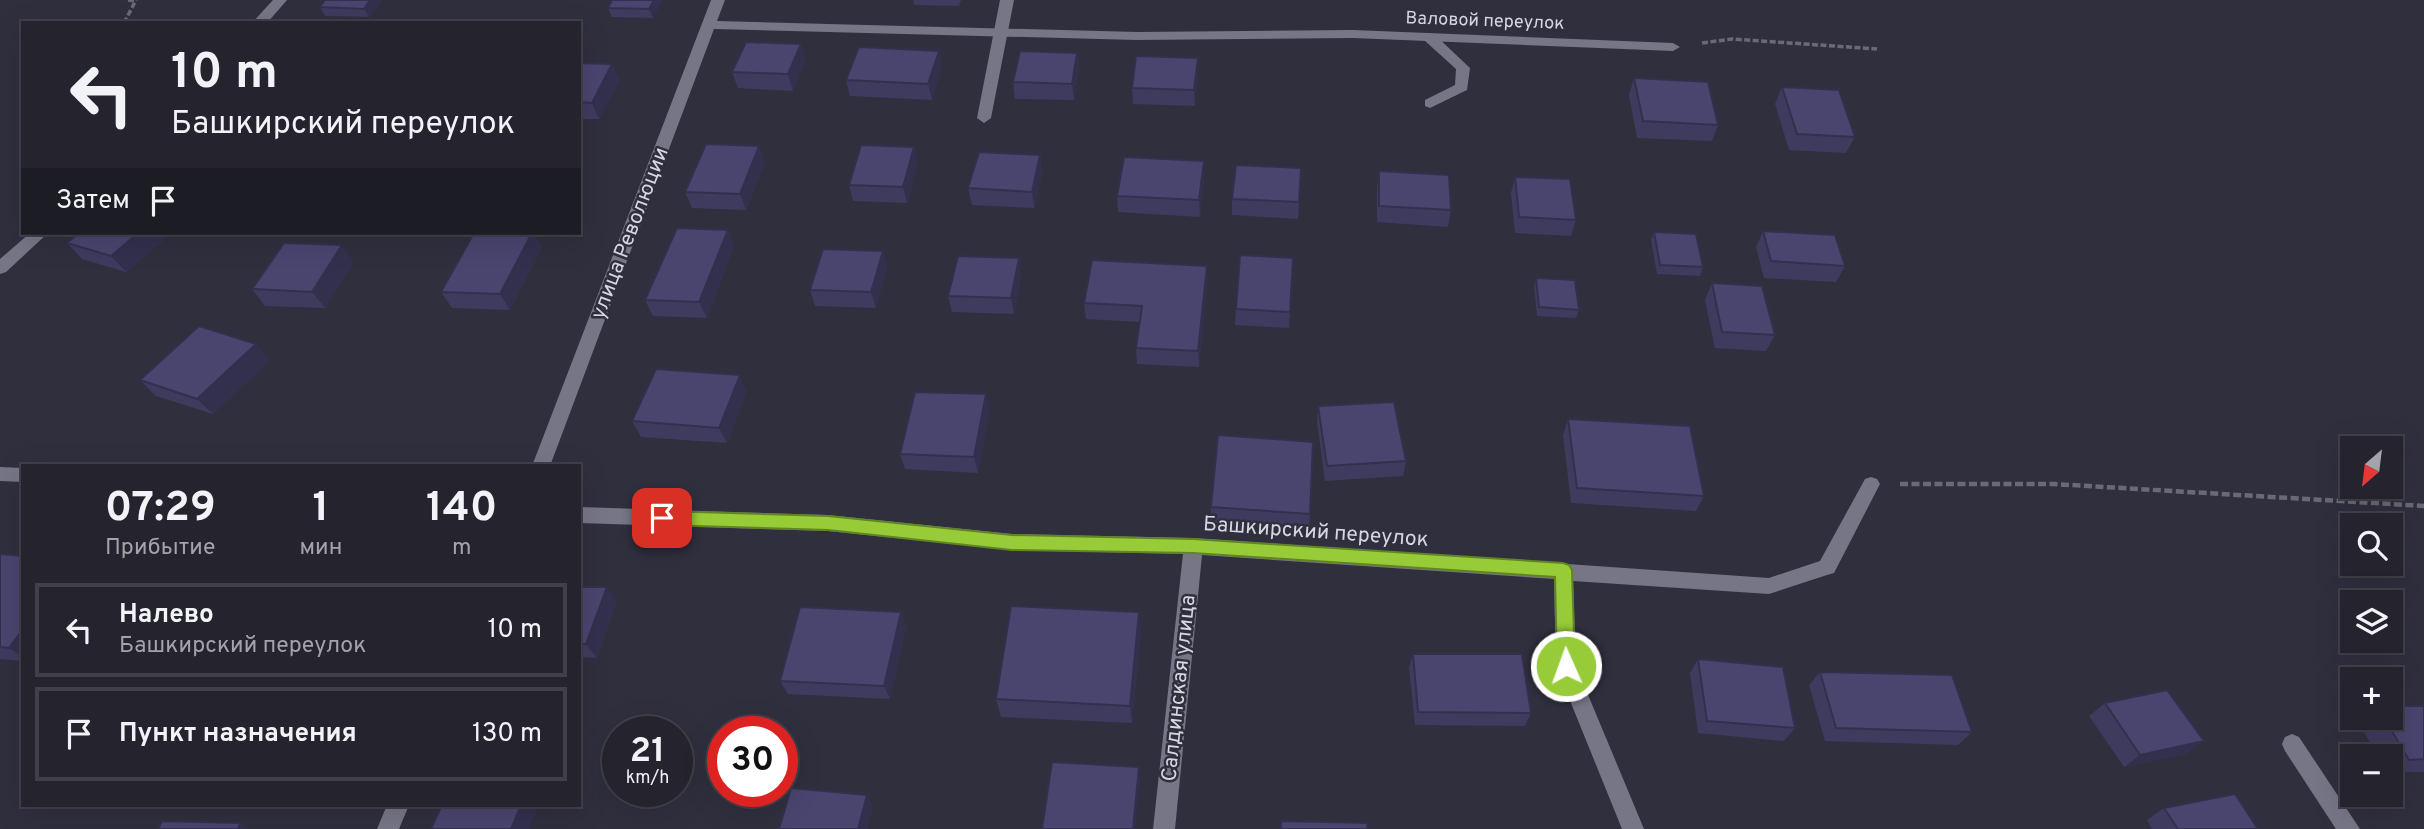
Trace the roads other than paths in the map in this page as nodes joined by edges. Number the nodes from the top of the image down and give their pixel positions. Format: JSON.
{"nodes":[{"id":1,"x":280,"y":0,"type":"edge"},
{"id":2,"x":718,"y":0,"type":"edge"},
{"id":3,"x":1006,"y":0,"type":"edge"},
{"id":4,"x":261,"y":21,"type":"edge"},
{"id":5,"x":708,"y":25,"type":"junction"},
{"id":6,"x":1001,"y":32,"type":"junction"},
{"id":7,"x":1429,"y":37,"type":"junction"},
{"id":8,"x":1673,"y":47,"type":"road end"},
{"id":9,"x":1430,"y":103,"type":"dead end"},
{"id":10,"x":984,"y":118,"type":"dead end"},
{"id":11,"x":38,"y":235,"type":"edge"},
{"id":12,"x":0,"y":268,"type":"edge"},
{"id":13,"x":542,"y":464,"type":"edge"},
{"id":14,"x":0,"y":474,"type":"edge"},
{"id":15,"x":21,"y":475,"type":"edge"},
{"id":16,"x":1871,"y":484,"type":"road end"},
{"id":17,"x":581,"y":515,"type":"edge"},
{"id":18,"x":1193,"y":546,"type":"junction"},
{"id":19,"x":1563,"y":570,"type":"junction"},
{"id":20,"x":2292,"y":744,"type":"dead end"},
{"id":21,"x":397,"y":807,"type":"edge"},
{"id":22,"x":388,"y":829,"type":"edge"},
{"id":23,"x":1164,"y":829,"type":"edge"},
{"id":24,"x":1633,"y":829,"type":"edge"},
{"id":25,"x":2349,"y":829,"type":"edge"}],
"edges":[{"from":1,"to":4,"type":"street"},
{"from":2,"to":5,"type":"street","name":"улица Революции"},
{"from":3,"to":6,"type":"street"},
{"from":5,"to":6,"type":"street","name":"Валовой переулок"},
{"from":5,"to":13,"type":"street","name":"улица Революции"},
{"from":6,"to":7,"type":"street","name":"Валовой переулок"},
{"from":6,"to":10,"type":"street"},
{"from":7,"to":8,"type":"street","name":"Валовой переулок"},
{"from":7,"to":9,"type":"street"},
{"from":11,"to":12,"type":"street"},
{"from":14,"to":15,"type":"street"},
{"from":16,"to":19,"type":"street","name":"Башкирский переулок"},
{"from":17,"to":18,"type":"street","name":"Башкирский переулок"},
{"from":18,"to":19,"type":"street","name":"Башкирский переулок"},
{"from":18,"to":23,"type":"street","name":"Салдинская улица"},
{"from":19,"to":24,"type":"street"},
{"from":20,"to":25,"type":"street"},
{"from":21,"to":22,"type":"street"}]}
